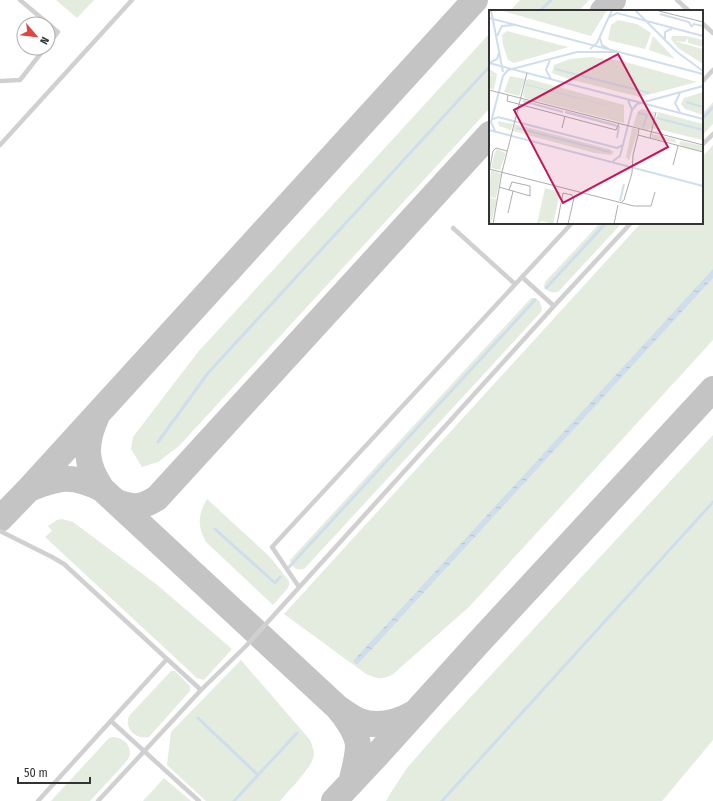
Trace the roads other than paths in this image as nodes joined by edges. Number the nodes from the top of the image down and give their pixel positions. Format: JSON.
{"nodes":[{"id":1,"x":20,"y":0,"type":"edge"},
{"id":2,"x":132,"y":0,"type":"edge"},
{"id":3,"x":677,"y":0,"type":"edge"},
{"id":4,"x":688,"y":10,"type":"edge"},
{"id":5,"x":39,"y":16,"type":"edge"},
{"id":6,"x":703,"y":24,"type":"edge"},
{"id":7,"x":713,"y":33,"type":"edge"},
{"id":8,"x":40,"y":56,"type":"edge"},
{"id":9,"x":713,"y":70,"type":"edge"},
{"id":10,"x":0,"y":81,"type":"edge"},
{"id":11,"x":703,"y":81,"type":"edge"},
{"id":12,"x":713,"y":134,"type":"edge"},
{"id":13,"x":0,"y":144,"type":"edge"},
{"id":14,"x":703,"y":144,"type":"edge"},
{"id":15,"x":571,"y":224,"type":"edge"},
{"id":16,"x":629,"y":224,"type":"edge"},
{"id":17,"x":453,"y":228,"type":"dead end"},
{"id":18,"x":522,"y":276,"type":"junction"},
{"id":19,"x":515,"y":284,"type":"junction"},
{"id":20,"x":554,"y":306,"type":"junction"},
{"id":21,"x":0,"y":531,"type":"edge"},
{"id":22,"x":299,"y":587,"type":"junction"},
{"id":23,"x":167,"y":659,"type":"junction"},
{"id":24,"x":201,"y":690,"type":"junction"},
{"id":25,"x":112,"y":721,"type":"junction"},
{"id":26,"x":144,"y":751,"type":"junction"},
{"id":27,"x":38,"y":801,"type":"edge"},
{"id":28,"x":98,"y":801,"type":"edge"},
{"id":29,"x":199,"y":801,"type":"edge"}],
"edges":[{"from":1,"to":5,"type":"lane"},
{"from":2,"to":13,"type":"lane"},
{"from":3,"to":4,"type":"lane"},
{"from":6,"to":7,"type":"lane"},
{"from":8,"to":10,"type":"lane"},
{"from":9,"to":11,"type":"lane"},
{"from":12,"to":14,"type":"lane"},
{"from":15,"to":18,"type":"lane"},
{"from":16,"to":20,"type":"lane"},
{"from":17,"to":19,"type":"lane"},
{"from":18,"to":19,"type":"lane"},
{"from":18,"to":20,"type":"lane"},
{"from":19,"to":22,"type":"lane"},
{"from":20,"to":22,"type":"lane"},
{"from":21,"to":23,"type":"lane"},
{"from":22,"to":24,"type":"lane"},
{"from":23,"to":24,"type":"lane"},
{"from":23,"to":25,"type":"lane"},
{"from":24,"to":26,"type":"lane"},
{"from":25,"to":26,"type":"lane"},
{"from":25,"to":27,"type":"lane"},
{"from":26,"to":28,"type":"lane"},
{"from":26,"to":29,"type":"lane"}]}
